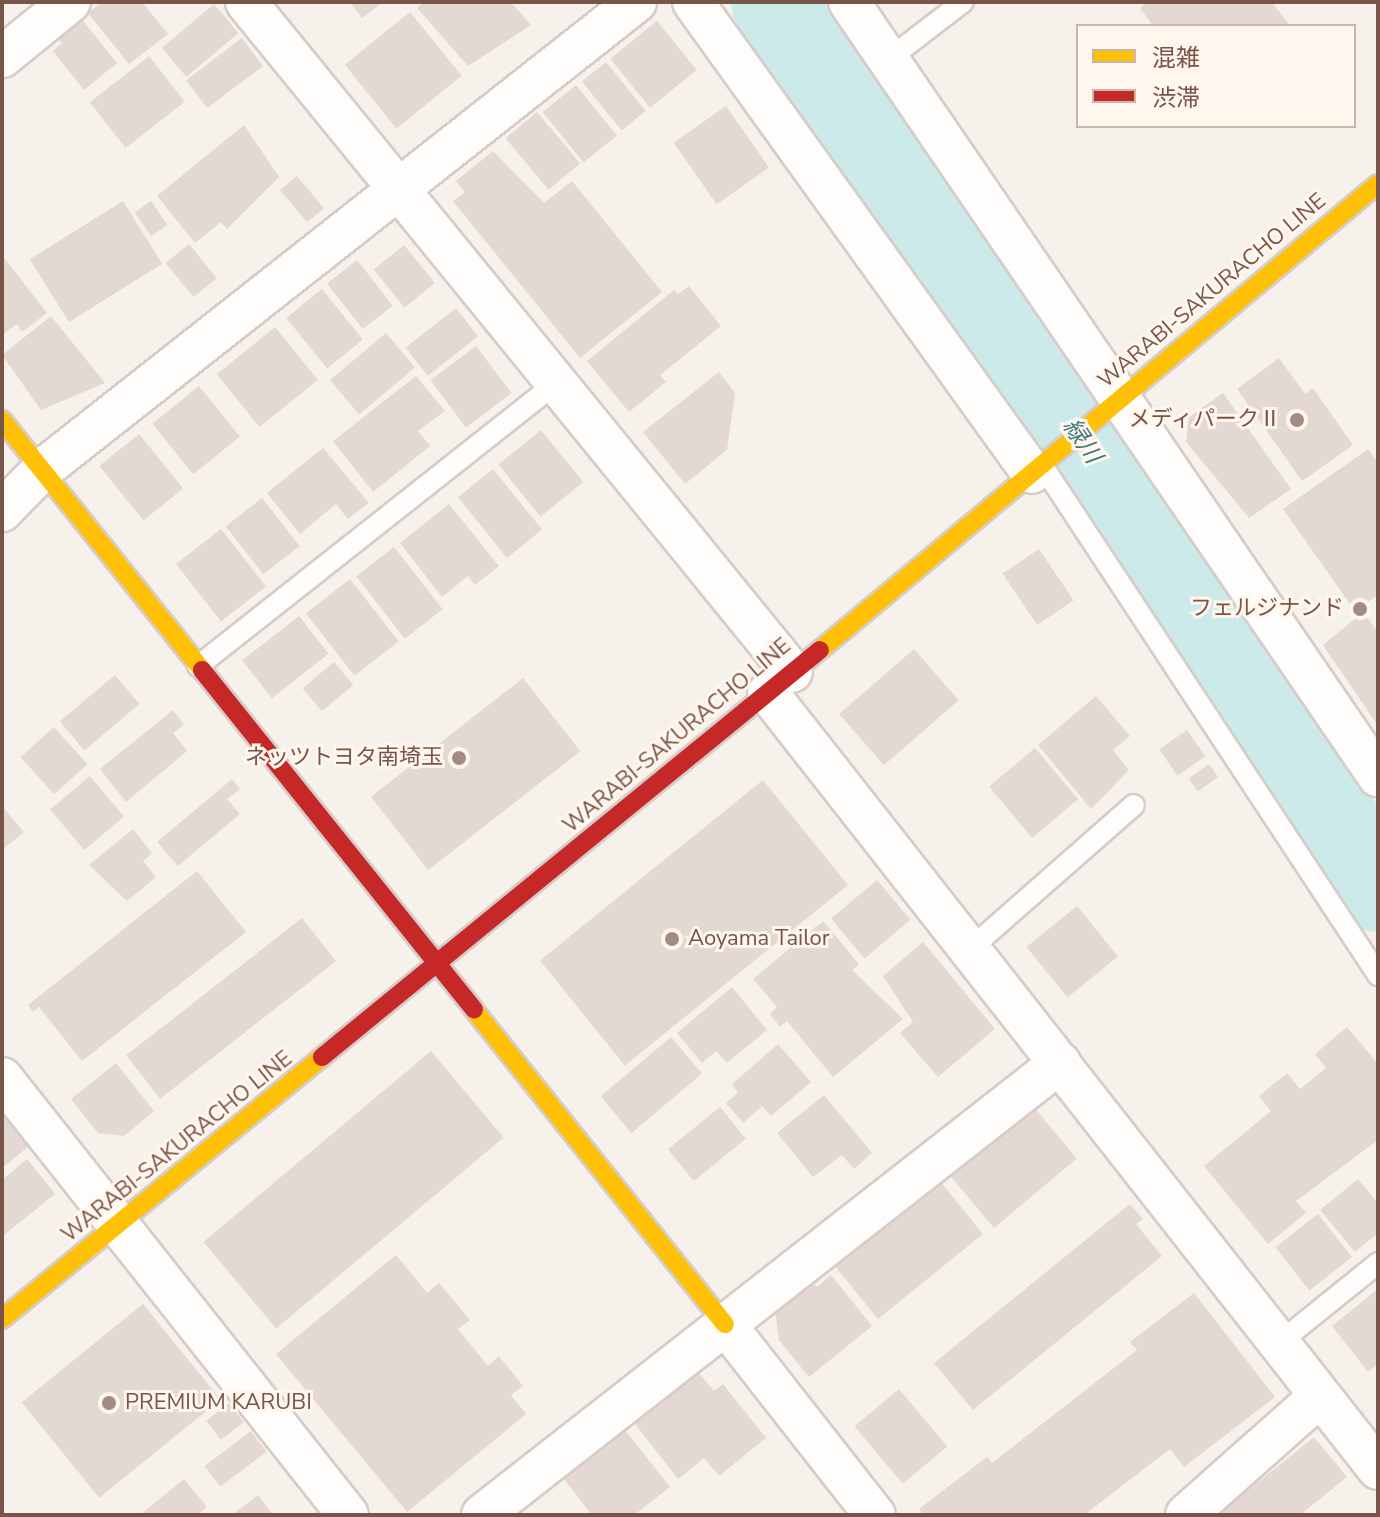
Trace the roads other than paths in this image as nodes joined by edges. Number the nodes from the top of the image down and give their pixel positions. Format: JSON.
{"nodes":[{"id":1,"x":70,"y":2,"type":"edge"},
{"id":2,"x":246,"y":2,"type":"edge"},
{"id":3,"x":636,"y":2,"type":"edge"},
{"id":4,"x":693,"y":2,"type":"edge"},
{"id":5,"x":849,"y":2,"type":"edge"},
{"id":6,"x":963,"y":2,"type":"edge"},
{"id":7,"x":2,"y":57,"type":"edge"},
{"id":8,"x":890,"y":58,"type":"junction"},
{"id":9,"x":1378,"y":184,"type":"edge"},
{"id":10,"x":398,"y":188,"type":"junction"},
{"id":11,"x":556,"y":383,"type":"junction"},
{"id":12,"x":1112,"y":407,"type":"junction"},
{"id":13,"x":2,"y":420,"type":"edge"},
{"id":14,"x":1041,"y":466,"type":"junction"},
{"id":15,"x":42,"y":470,"type":"junction"},
{"id":16,"x":2,"y":511,"type":"edge"},
{"id":17,"x":198,"y":666,"type":"junction"},
{"id":18,"x":780,"y":683,"type":"junction"},
{"id":19,"x":1378,"y":776,"type":"edge"},
{"id":20,"x":1134,"y":805,"type":"dead end"},
{"id":21,"x":970,"y":949,"type":"junction"},
{"id":22,"x":437,"y":965,"type":"junction"},
{"id":23,"x":1378,"y":975,"type":"edge"},
{"id":24,"x":1060,"y":1063,"type":"junction"},
{"id":25,"x":2,"y":1078,"type":"edge"},
{"id":26,"x":119,"y":1226,"type":"junction"},
{"id":27,"x":1378,"y":1263,"type":"edge"},
{"id":28,"x":2,"y":1319,"type":"edge"},
{"id":29,"x":725,"y":1324,"type":"junction"},
{"id":30,"x":1279,"y":1343,"type":"junction"},
{"id":31,"x":1320,"y":1396,"type":"junction"},
{"id":32,"x":1378,"y":1469,"type":"edge"},
{"id":33,"x":348,"y":1515,"type":"edge"},
{"id":34,"x":482,"y":1515,"type":"edge"},
{"id":35,"x":875,"y":1515,"type":"edge"},
{"id":36,"x":1186,"y":1515,"type":"edge"}],
"edges":[{"from":1,"to":7,"type":"street"},
{"from":2,"to":10,"type":"street"},
{"from":3,"to":10,"type":"street"},
{"from":4,"to":14,"type":"street"},
{"from":5,"to":8,"type":"street"},
{"from":6,"to":8,"type":"lane"},
{"from":8,"to":12,"type":"street"},
{"from":9,"to":12,"type":"main road","name":"WARABI-SAKURACHO LINE"},
{"from":10,"to":11,"type":"street"},
{"from":10,"to":15,"type":"street"},
{"from":11,"to":17,"type":"lane"},
{"from":11,"to":18,"type":"street"},
{"from":12,"to":14,"type":"main road","name":"WARABI-SAKURACHO LINE"},
{"from":12,"to":19,"type":"street"},
{"from":13,"to":15,"type":"main road"},
{"from":14,"to":18,"type":"main road","name":"WARABI-SAKURACHO LINE"},
{"from":14,"to":23,"type":"lane"},
{"from":15,"to":16,"type":"street"},
{"from":15,"to":17,"type":"main road"},
{"from":17,"to":22,"type":"main road"},
{"from":18,"to":21,"type":"street"},
{"from":18,"to":22,"type":"main road","name":"WARABI-SAKURACHO LINE"},
{"from":20,"to":21,"type":"lane"},
{"from":21,"to":24,"type":"street"},
{"from":22,"to":26,"type":"main road","name":"WARABI-SAKURACHO LINE"},
{"from":22,"to":29,"type":"main road"},
{"from":24,"to":29,"type":"street"},
{"from":24,"to":30,"type":"street"},
{"from":25,"to":26,"type":"street"},
{"from":26,"to":28,"type":"main road","name":"WARABI-SAKURACHO LINE"},
{"from":26,"to":33,"type":"street"},
{"from":27,"to":30,"type":"lane"},
{"from":29,"to":34,"type":"street"},
{"from":29,"to":35,"type":"street"},
{"from":30,"to":31,"type":"street"},
{"from":31,"to":32,"type":"street"},
{"from":31,"to":36,"type":"street"}]}
